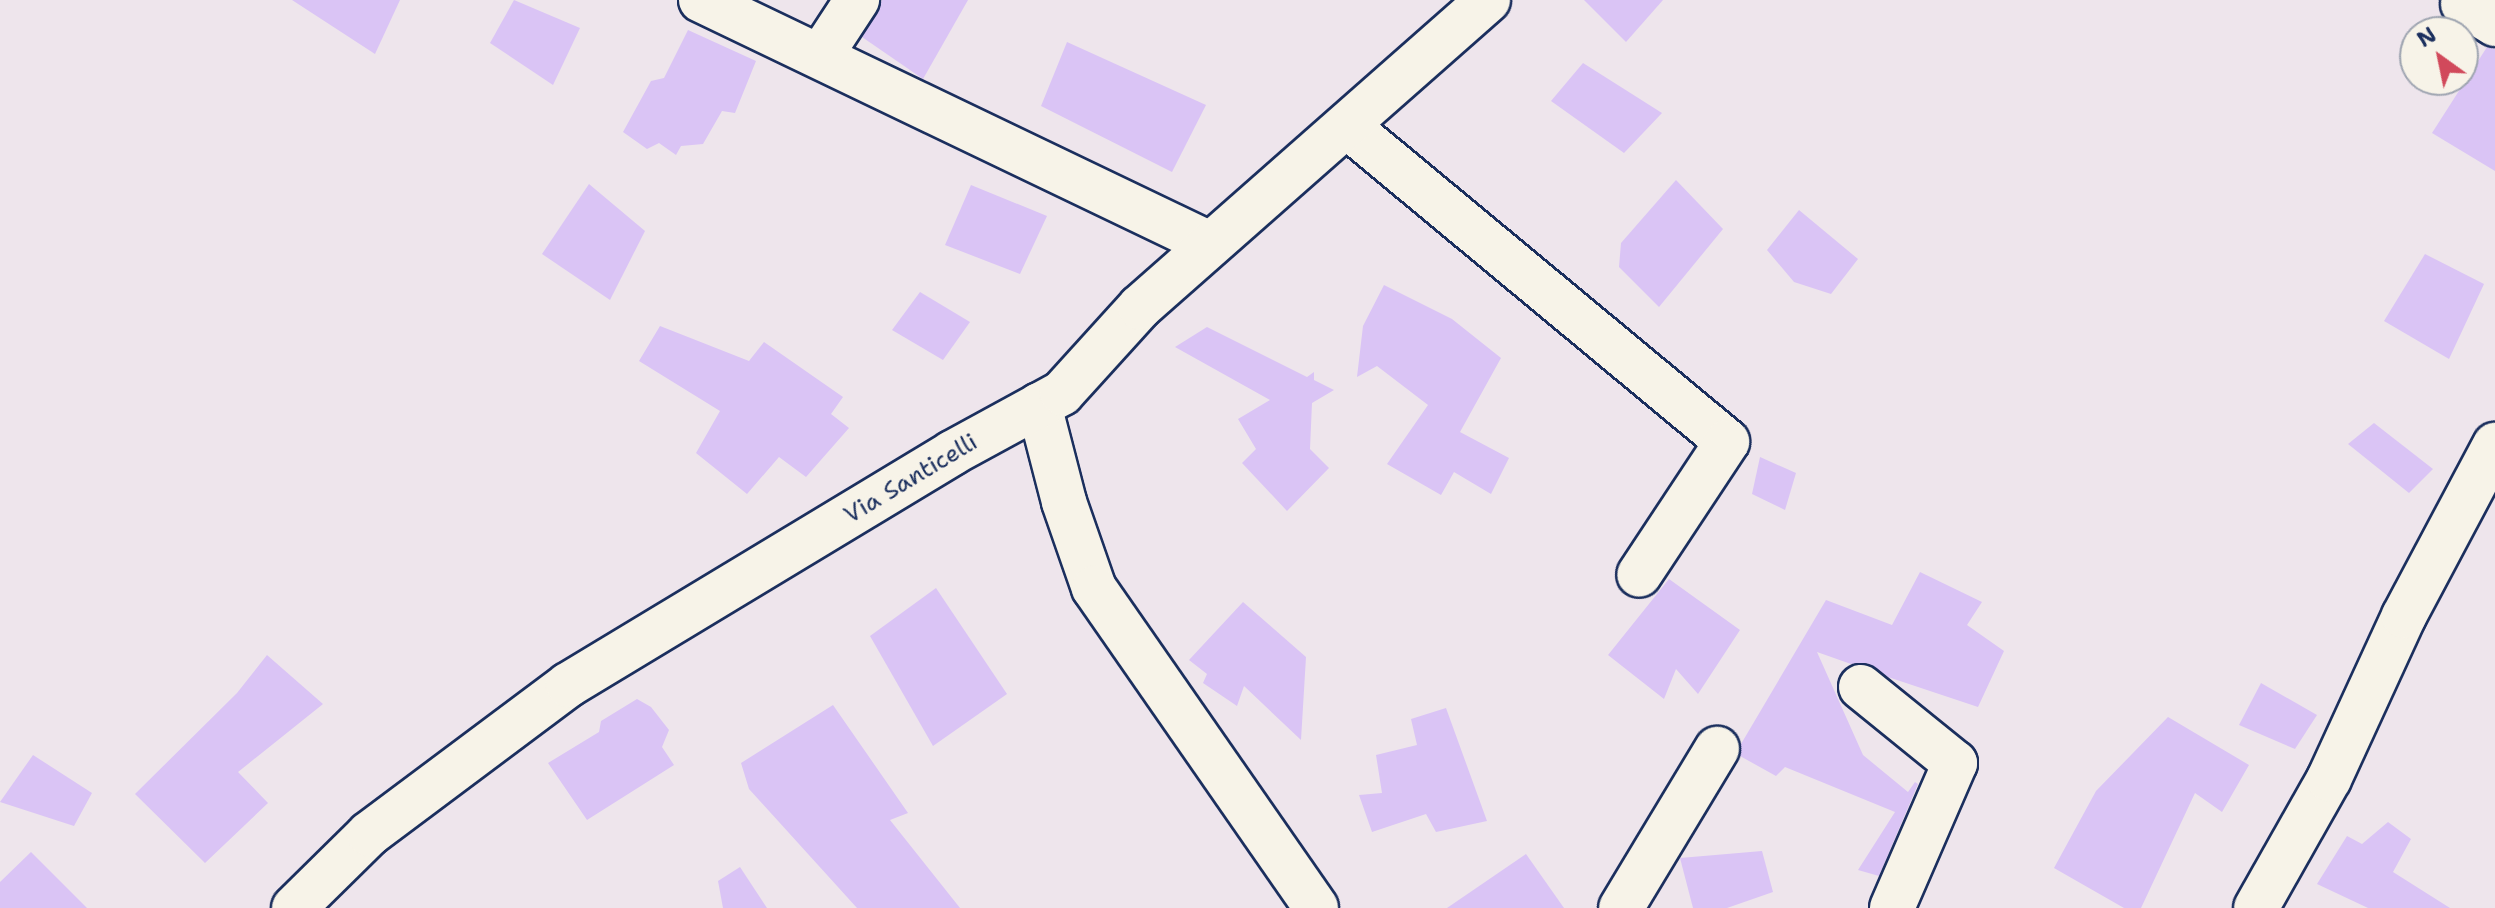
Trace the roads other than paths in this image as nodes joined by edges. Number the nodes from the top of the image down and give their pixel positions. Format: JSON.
{"nodes":[{"id":1,"x":701,"y":0,"type":"edge"},
{"id":2,"x":857,"y":0,"type":"edge"},
{"id":3,"x":1488,"y":0,"type":"edge"},
{"id":4,"x":821,"y":55,"type":"junction"},
{"id":5,"x":1347,"y":126,"type":"junction"},
{"id":6,"x":1210,"y":244,"type":"junction"},
{"id":7,"x":1039,"y":405,"type":"junction"},
{"id":8,"x":2495,"y":445,"type":"edge"},
{"id":9,"x":1639,"y":575,"type":"dead end"},
{"id":10,"x":1861,"y":687,"type":"dead end"},
{"id":11,"x":1717,"y":749,"type":"dead end"},
{"id":12,"x":294,"y":908,"type":"edge"},
{"id":13,"x":1316,"y":908,"type":"edge"},
{"id":14,"x":1621,"y":908,"type":"edge"},
{"id":15,"x":1892,"y":908,"type":"edge"},
{"id":16,"x":2256,"y":908,"type":"edge"}],
"edges":[{"from":1,"to":4,"type":"street"},
{"from":2,"to":4,"type":"street"},
{"from":3,"to":5,"type":"street","name":"Via Santicelli"},
{"from":4,"to":6,"type":"street"},
{"from":5,"to":6,"type":"street","name":"Via Santicelli"},
{"from":5,"to":9,"type":"street"},
{"from":6,"to":7,"type":"street","name":"Via Santicelli"},
{"from":7,"to":12,"type":"street","name":"Via Santicelli"},
{"from":7,"to":13,"type":"street"},
{"from":8,"to":16,"type":"street"},
{"from":10,"to":15,"type":"street"},
{"from":11,"to":14,"type":"street"}]}
